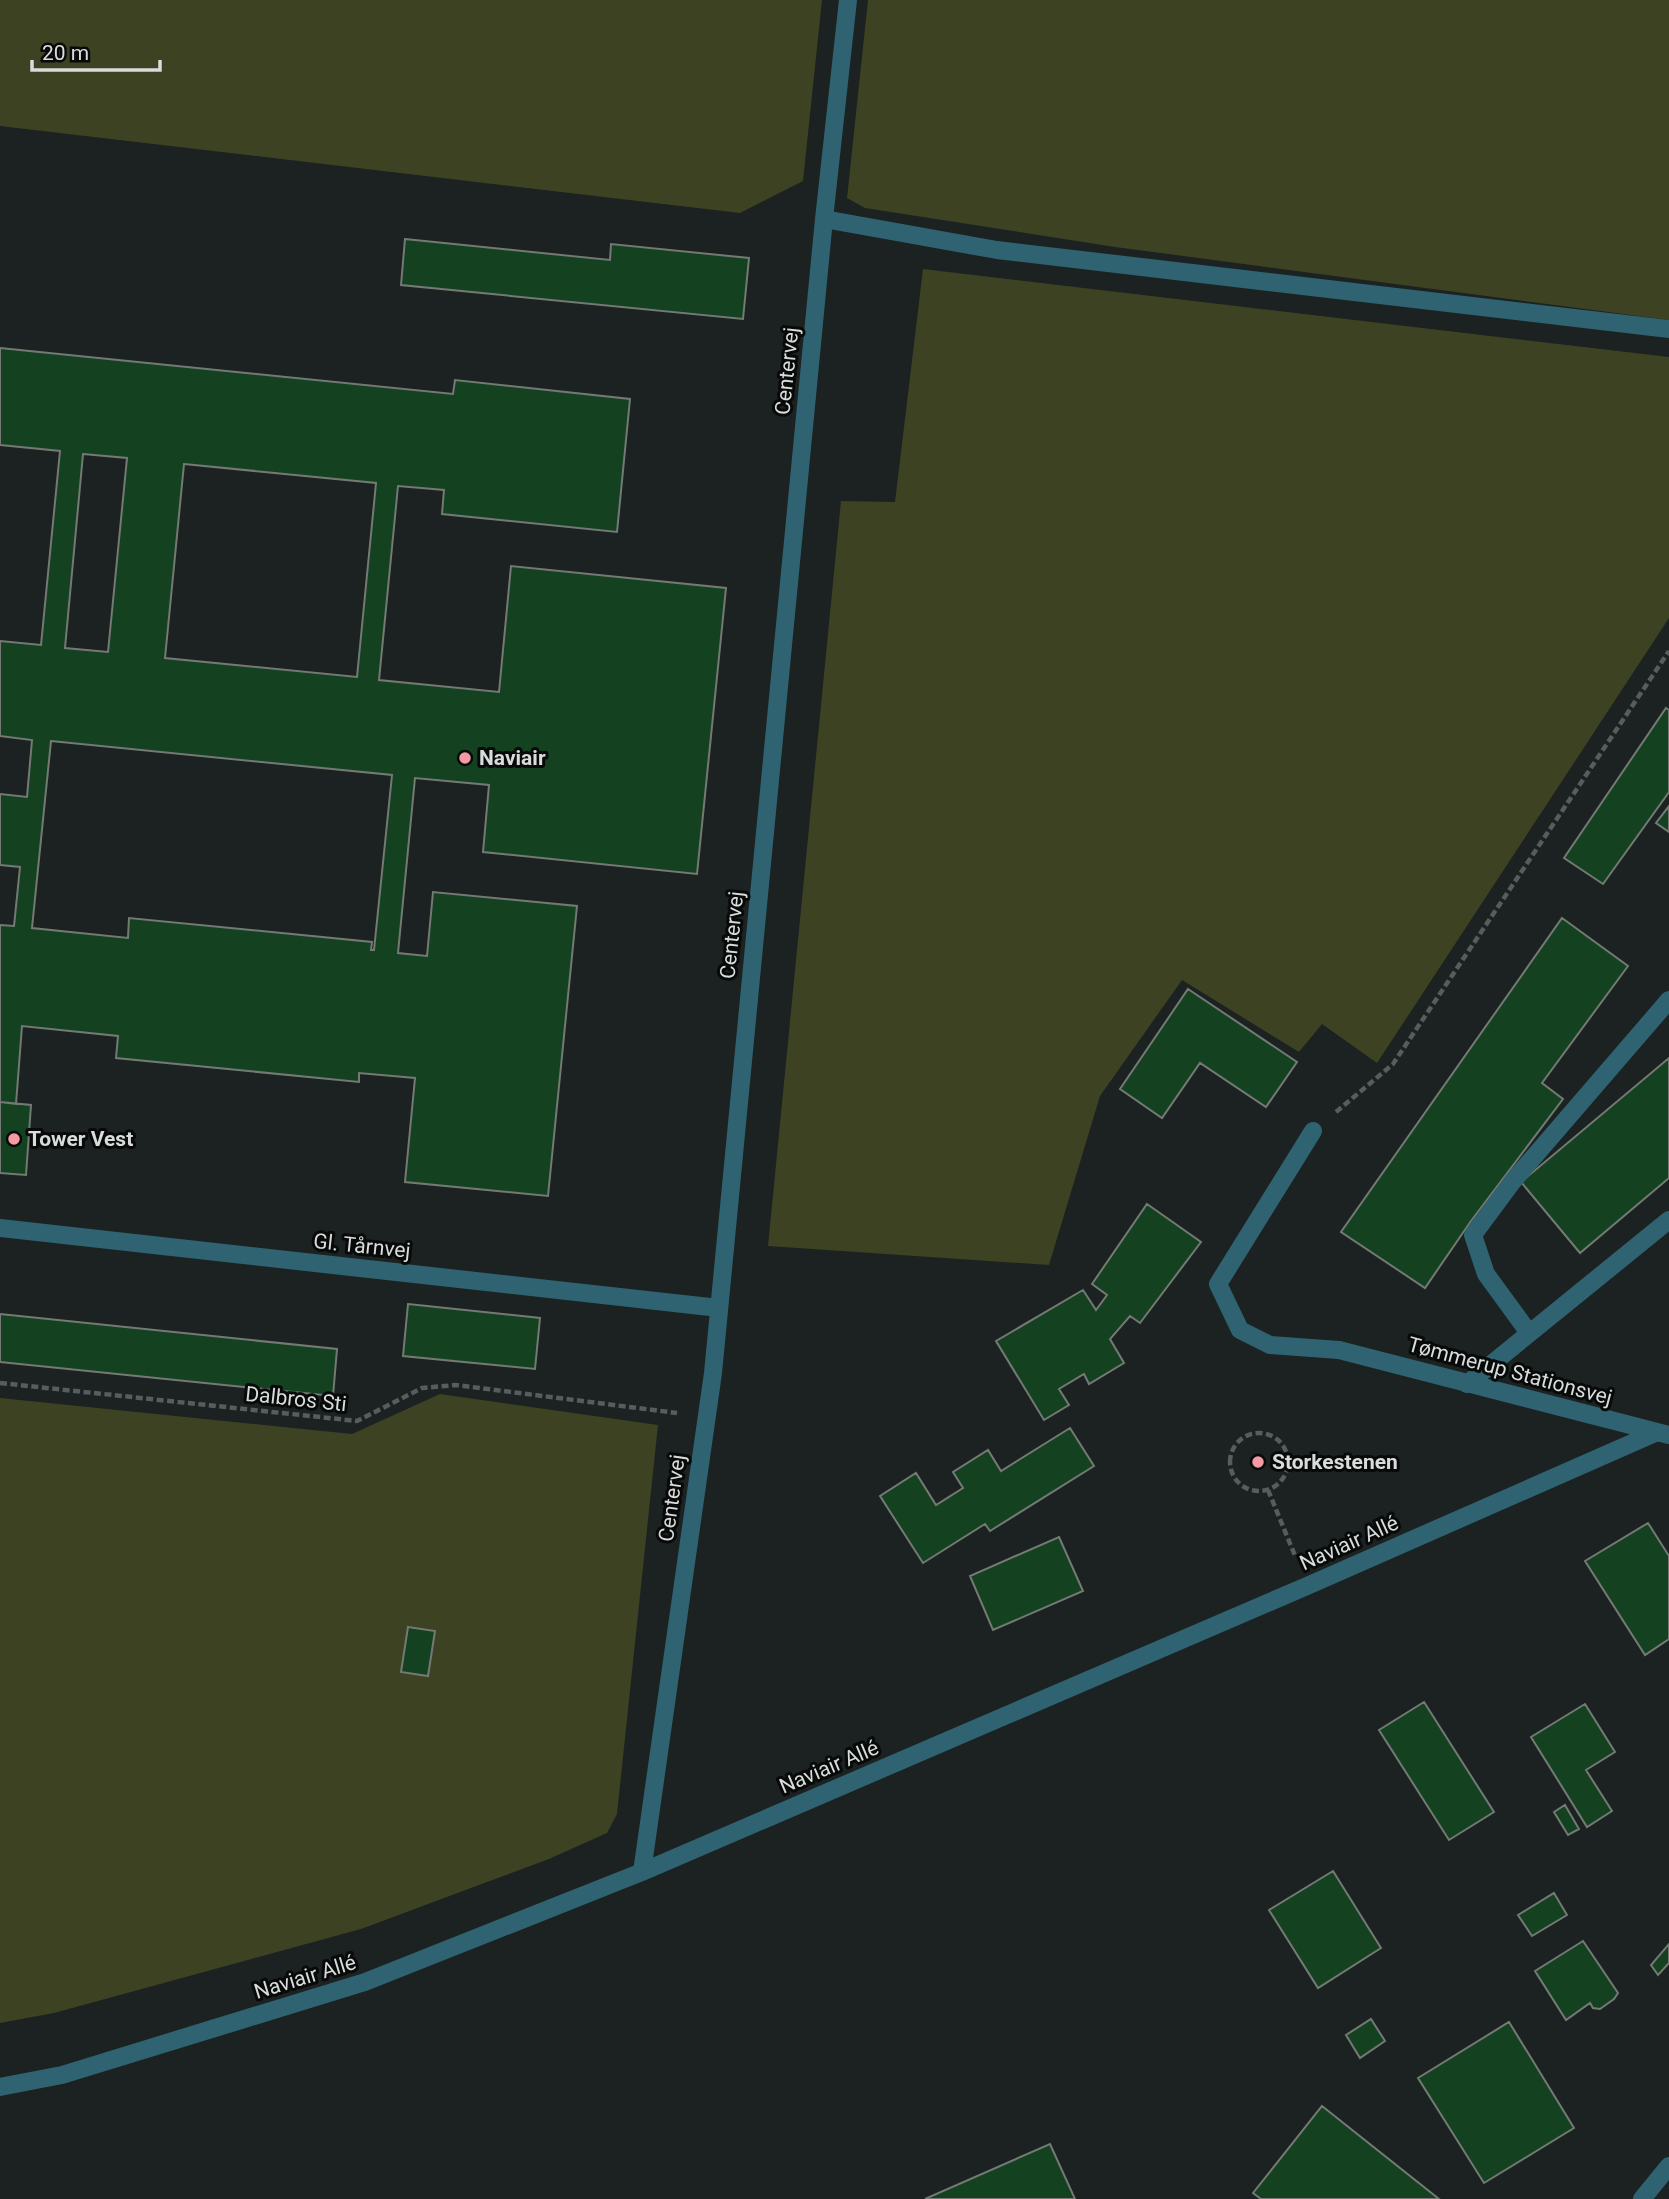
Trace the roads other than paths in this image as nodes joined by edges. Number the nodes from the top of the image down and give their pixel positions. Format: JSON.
{"nodes":[{"id":1,"x":848,"y":0,"type":"edge"},
{"id":2,"x":824,"y":219,"type":"junction"},
{"id":3,"x":1669,"y":329,"type":"edge"},
{"id":4,"x":1669,"y":1000,"type":"edge"},
{"id":5,"x":1313,"y":1130,"type":"road end"},
{"id":6,"x":1669,"y":1220,"type":"edge"},
{"id":7,"x":0,"y":1228,"type":"edge"},
{"id":8,"x":719,"y":1308,"type":"junction"},
{"id":9,"x":1529,"y":1333,"type":"junction"},
{"id":10,"x":1466,"y":1384,"type":"junction"},
{"id":11,"x":1662,"y":1434,"type":"edge"},
{"id":12,"x":642,"y":1872,"type":"junction"},
{"id":13,"x":0,"y":2087,"type":"edge"},
{"id":14,"x":1669,"y":2166,"type":"edge"},
{"id":15,"x":1642,"y":2199,"type":"edge"}],
"edges":[{"from":1,"to":2,"type":"street","name":"Centervej"},
{"from":2,"to":3,"type":"street"},
{"from":2,"to":8,"type":"street","name":"Centervej"},
{"from":4,"to":9,"type":"street"},
{"from":5,"to":10,"type":"street","name":"Tømmerup Stationsvej"},
{"from":6,"to":9,"type":"street"},
{"from":7,"to":8,"type":"street","name":"Gl. Tårnvej"},
{"from":8,"to":12,"type":"street","name":"Centervej"},
{"from":9,"to":10,"type":"street"},
{"from":10,"to":11,"type":"street","name":"Tømmerup Stationsvej"},
{"from":11,"to":12,"type":"street","name":"Naviair Allé"},
{"from":12,"to":13,"type":"street","name":"Naviair Allé"},
{"from":14,"to":15,"type":"street"}]}
